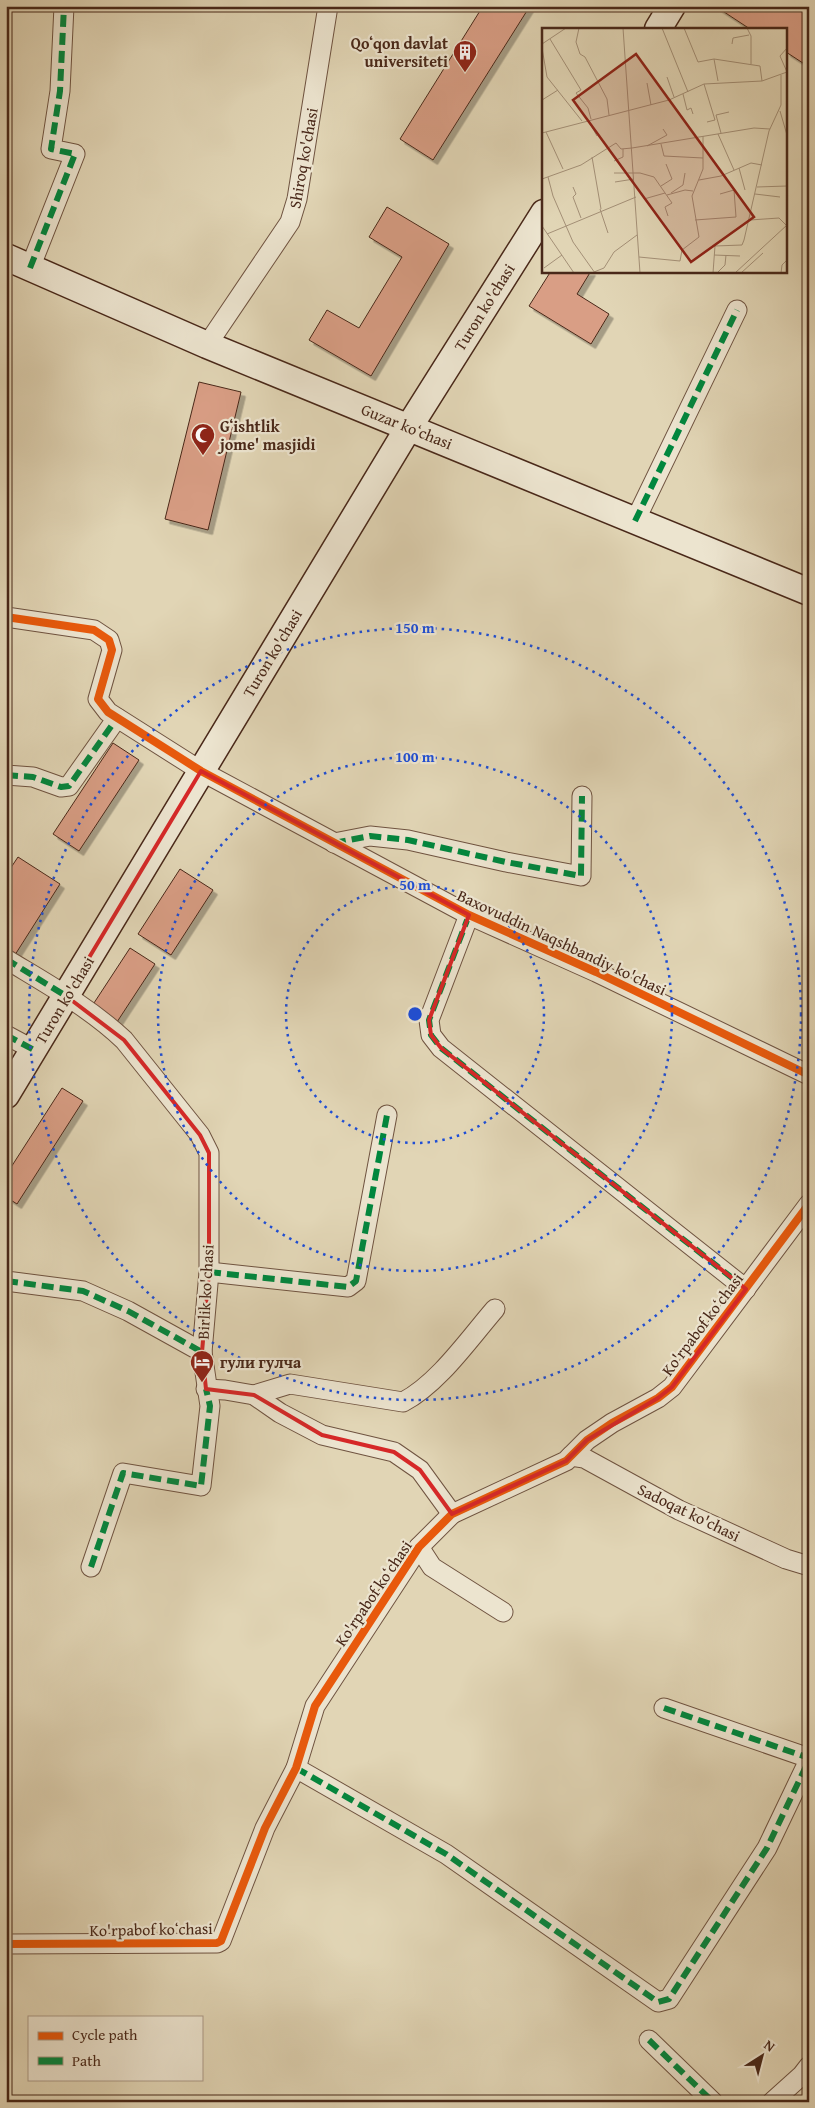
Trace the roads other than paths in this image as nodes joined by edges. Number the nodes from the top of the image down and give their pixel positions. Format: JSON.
{"nodes":[{"id":1,"x":64,"y":6,"type":"edge"},
{"id":2,"x":328,"y":6,"type":"edge"},
{"id":3,"x":672,"y":6,"type":"edge"},
{"id":4,"x":659,"y":28,"type":"edge"},
{"id":5,"x":542,"y":216,"type":"edge"},
{"id":6,"x":6,"y":257,"type":"edge"},
{"id":7,"x":30,"y":268,"type":"junction"},
{"id":8,"x":737,"y":310,"type":"dead end"},
{"id":9,"x":206,"y":345,"type":"junction"},
{"id":10,"x":409,"y":427,"type":"junction"},
{"id":11,"x":635,"y":521,"type":"junction"},
{"id":12,"x":809,"y":592,"type":"edge"},
{"id":13,"x":6,"y":617,"type":"edge"},
{"id":14,"x":117,"y":718,"type":"junction"},
{"id":15,"x":201,"y":771,"type":"junction"},
{"id":16,"x":6,"y":775,"type":"edge"},
{"id":17,"x":582,"y":796,"type":"dead end"},
{"id":18,"x":334,"y":843,"type":"junction"},
{"id":19,"x":469,"y":915,"type":"junction"},
{"id":20,"x":6,"y":959,"type":"edge"},
{"id":21,"x":66,"y":996,"type":"junction"},
{"id":22,"x":6,"y":1035,"type":"edge"},
{"id":23,"x":34,"y":1050,"type":"junction"},
{"id":24,"x":809,"y":1075,"type":"edge"},
{"id":25,"x":6,"y":1095,"type":"edge"},
{"id":26,"x":387,"y":1115,"type":"dead end"},
{"id":27,"x":809,"y":1204,"type":"edge"},
{"id":28,"x":209,"y":1272,"type":"junction"},
{"id":29,"x":6,"y":1281,"type":"edge"},
{"id":30,"x":746,"y":1289,"type":"junction"},
{"id":31,"x":495,"y":1309,"type":"dead end"},
{"id":32,"x":202,"y":1352,"type":"junction"},
{"id":33,"x":206,"y":1389,"type":"junction"},
{"id":34,"x":254,"y":1394,"type":"junction"},
{"id":35,"x":571,"y":1456,"type":"junction"},
{"id":36,"x":452,"y":1514,"type":"junction"},
{"id":37,"x":419,"y":1547,"type":"junction"},
{"id":38,"x":809,"y":1566,"type":"edge"},
{"id":39,"x":91,"y":1567,"type":"dead end"},
{"id":40,"x":503,"y":1612,"type":"dead end"},
{"id":41,"x":664,"y":1708,"type":"dead end"},
{"id":42,"x":809,"y":1759,"type":"edge"},
{"id":43,"x":296,"y":1768,"type":"junction"},
{"id":44,"x":6,"y":1944,"type":"edge"},
{"id":45,"x":649,"y":2040,"type":"dead end"},
{"id":46,"x":809,"y":2066,"type":"edge"},
{"id":47,"x":713,"y":2102,"type":"edge"},
{"id":48,"x":772,"y":2102,"type":"edge"}],
"edges":[{"from":1,"to":7,"type":"street"},
{"from":2,"to":9,"type":"street","name":"Shiroq ko'chasi"},
{"from":3,"to":4,"type":"main road"},
{"from":5,"to":10,"type":"main road","name":"Turon ko'chasi"},
{"from":6,"to":7,"type":"main road","name":"Guzar koʻchasi"},
{"from":7,"to":9,"type":"main road","name":"Guzar koʻchasi"},
{"from":8,"to":11,"type":"street"},
{"from":9,"to":10,"type":"main road","name":"Guzar koʻchasi"},
{"from":10,"to":11,"type":"main road","name":"Guzar koʻchasi"},
{"from":10,"to":15,"type":"main road","name":"Turon ko'chasi"},
{"from":11,"to":12,"type":"main road","name":"Guzar koʻchasi"},
{"from":13,"to":14,"type":"street","name":"Baxovuddin Naqshbandiy ko'chasi"},
{"from":14,"to":15,"type":"street","name":"Baxovuddin Naqshbandiy ko'chasi"},
{"from":14,"to":16,"type":"street"},
{"from":15,"to":18,"type":"street","name":"Baxovuddin Naqshbandiy ko'chasi"},
{"from":15,"to":21,"type":"main road","name":"Turon ko'chasi"},
{"from":17,"to":18,"type":"street"},
{"from":18,"to":19,"type":"street","name":"Baxovuddin Naqshbandiy ko'chasi"},
{"from":19,"to":24,"type":"street","name":"Baxovuddin Naqshbandiy ko'chasi"},
{"from":19,"to":30,"type":"street"},
{"from":20,"to":21,"type":"street","name":"Birlik ko'chasi"},
{"from":21,"to":23,"type":"main road","name":"Turon ko'chasi"},
{"from":21,"to":28,"type":"street","name":"Birlik ko'chasi"},
{"from":22,"to":23,"type":"street"},
{"from":23,"to":25,"type":"main road","name":"Turon ko'chasi"},
{"from":26,"to":28,"type":"street"},
{"from":27,"to":30,"type":"street","name":"Ko'rpabof koʻchasi"},
{"from":28,"to":32,"type":"street","name":"Birlik ko'chasi"},
{"from":29,"to":32,"type":"street"},
{"from":30,"to":35,"type":"street","name":"Ko'rpabof koʻchasi"},
{"from":31,"to":34,"type":"street"},
{"from":32,"to":33,"type":"street","name":"Birlik ko'chasi"},
{"from":33,"to":34,"type":"street"},
{"from":33,"to":39,"type":"street","name":"Birlik ko'chasi"},
{"from":34,"to":36,"type":"street"},
{"from":35,"to":36,"type":"street","name":"Ko'rpabof koʻchasi"},
{"from":35,"to":38,"type":"street","name":"Sadoqat ko'chasi"},
{"from":36,"to":37,"type":"street","name":"Ko'rpabof koʻchasi"},
{"from":37,"to":40,"type":"street"},
{"from":37,"to":43,"type":"street","name":"Ko'rpabof koʻchasi"},
{"from":41,"to":42,"type":"street"},
{"from":42,"to":43,"type":"street"},
{"from":43,"to":44,"type":"street","name":"Ko'rpabof koʻchasi"},
{"from":45,"to":47,"type":"street"},
{"from":46,"to":48,"type":"street"}]}
